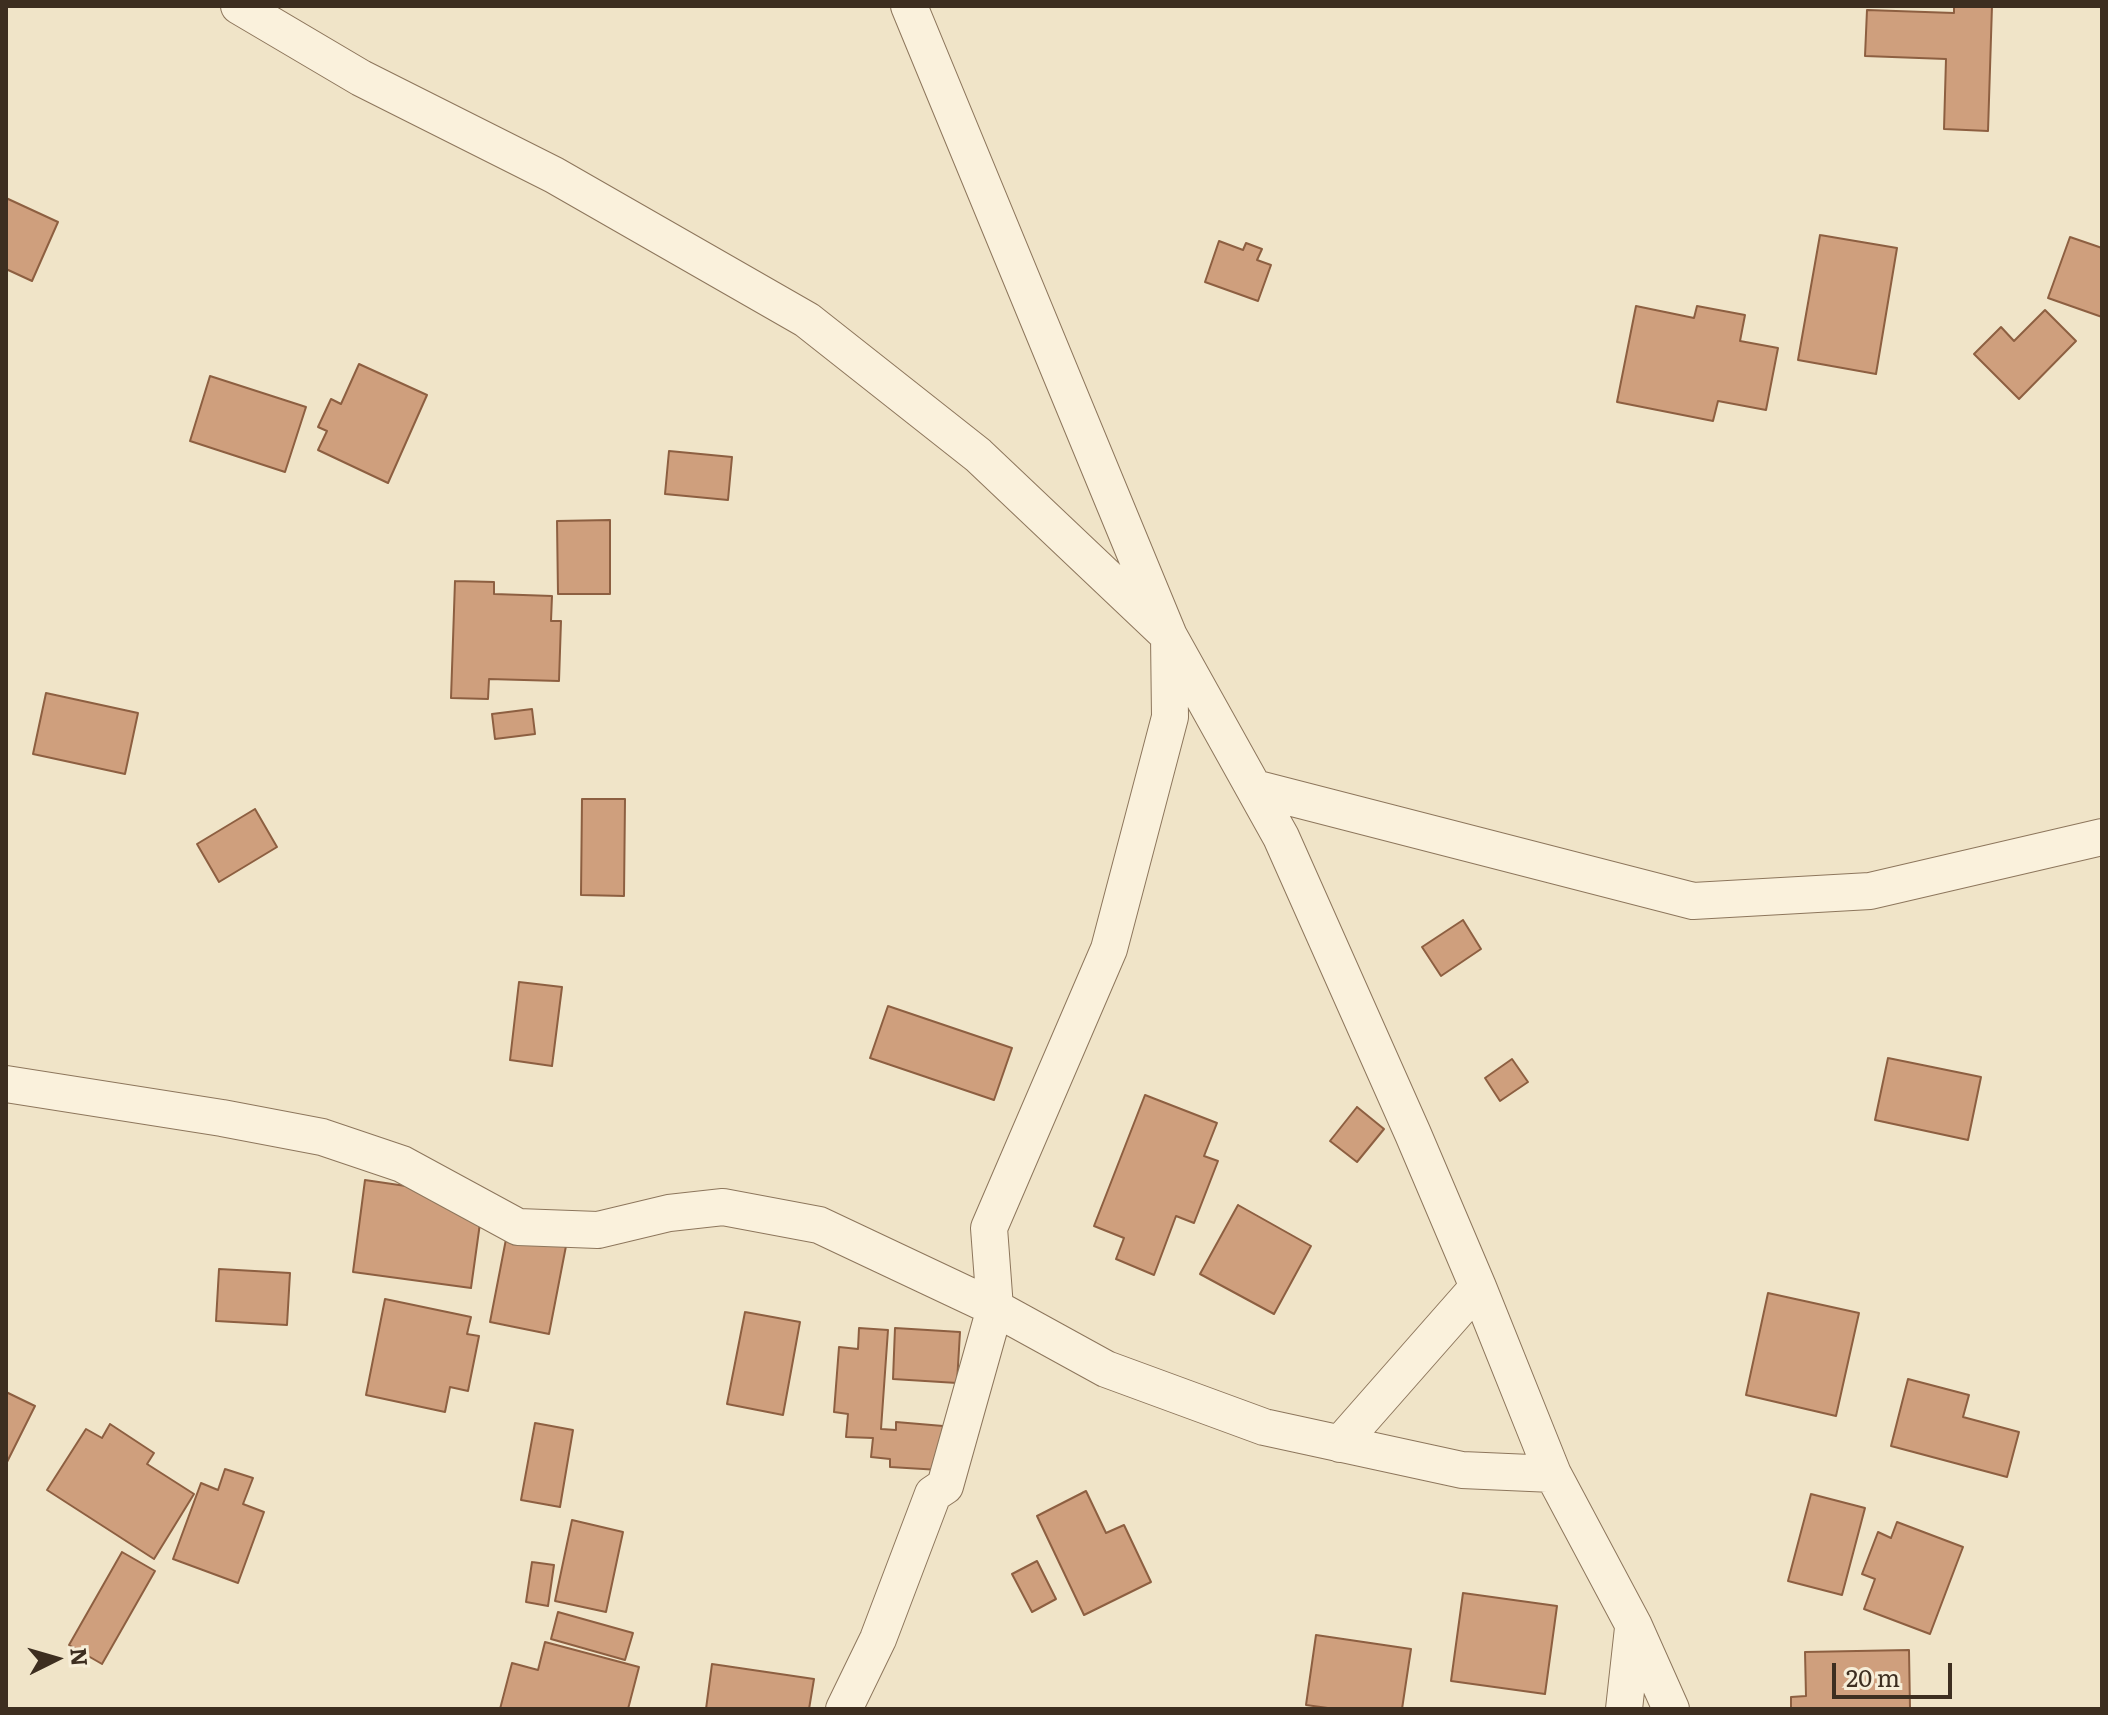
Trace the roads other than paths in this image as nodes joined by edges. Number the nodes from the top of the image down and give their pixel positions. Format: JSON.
{"nodes":[{"id":1,"x":239,"y":6,"type":"edge"},
{"id":2,"x":909,"y":6,"type":"edge"},
{"id":3,"x":1169,"y":636,"type":"junction"},
{"id":4,"x":1254,"y":788,"type":"junction"},
{"id":5,"x":2102,"y":837,"type":"edge"},
{"id":6,"x":6,"y":1084,"type":"edge"},
{"id":7,"x":1478,"y":1287,"type":"junction"},
{"id":8,"x":995,"y":1308,"type":"junction"},
{"id":9,"x":1340,"y":1444,"type":"junction"},
{"id":10,"x":1553,"y":1474,"type":"junction"},
{"id":11,"x":1634,"y":1626,"type":"junction"},
{"id":12,"x":844,"y":1709,"type":"edge"},
{"id":13,"x":1624,"y":1709,"type":"edge"},
{"id":14,"x":1671,"y":1709,"type":"edge"}],
"edges":[{"from":1,"to":3,"type":"street"},
{"from":2,"to":3,"type":"street"},
{"from":3,"to":4,"type":"street"},
{"from":3,"to":8,"type":"street"},
{"from":4,"to":5,"type":"street"},
{"from":4,"to":7,"type":"street"},
{"from":6,"to":8,"type":"street"},
{"from":7,"to":9,"type":"street"},
{"from":7,"to":10,"type":"street"},
{"from":8,"to":9,"type":"street"},
{"from":8,"to":12,"type":"street"},
{"from":9,"to":10,"type":"street"},
{"from":10,"to":11,"type":"street"},
{"from":11,"to":13,"type":"street"},
{"from":11,"to":14,"type":"street"}]}
